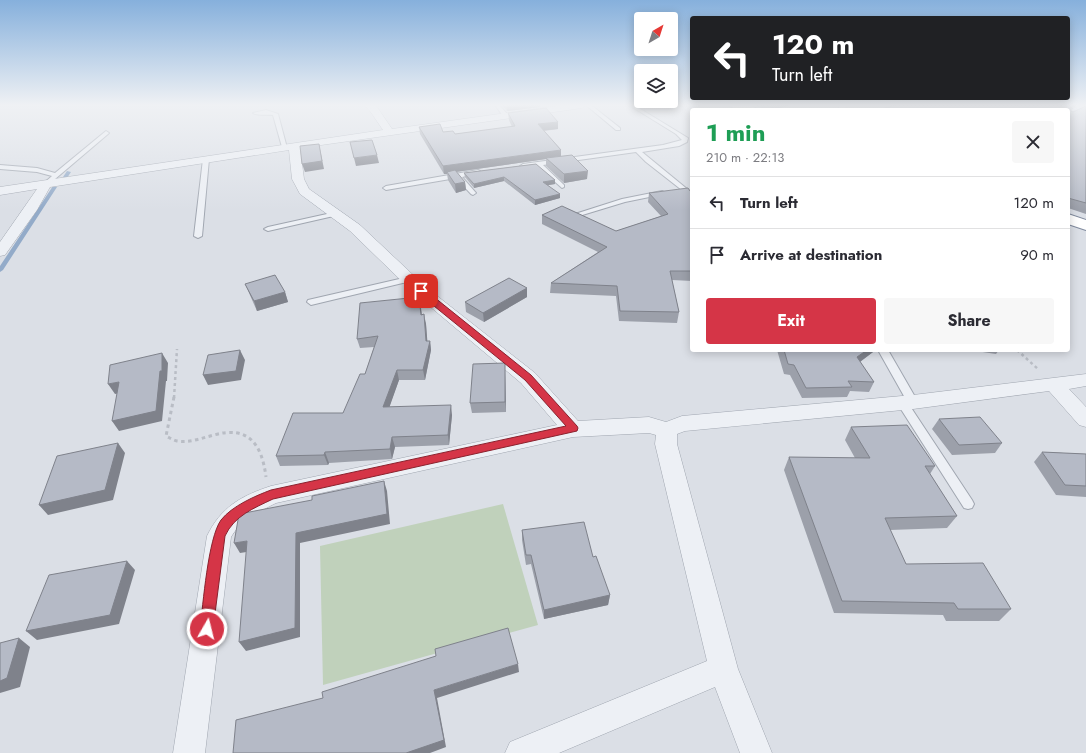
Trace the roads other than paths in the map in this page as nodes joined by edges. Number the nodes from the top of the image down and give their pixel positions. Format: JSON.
{"nodes":[{"id":1,"x":98,"y":140,"type":"edge"},
{"id":2,"x":286,"y":140,"type":"edge"},
{"id":3,"x":330,"y":140,"type":"edge"},
{"id":4,"x":685,"y":140,"type":"edge"},
{"id":5,"x":289,"y":146,"type":"junction"},
{"id":6,"x":638,"y":151,"type":"junction"},
{"id":7,"x":206,"y":159,"type":"junction"},
{"id":8,"x":538,"y":164,"type":"junction"},
{"id":9,"x":0,"y":167,"type":"edge"},
{"id":10,"x":515,"y":167,"type":"edge"},
{"id":11,"x":485,"y":171,"type":"edge"},
{"id":12,"x":457,"y":175,"type":"junction"},
{"id":13,"x":51,"y":180,"type":"junction"},
{"id":14,"x":562,"y":186,"type":"dead end"},
{"id":15,"x":386,"y":188,"type":"dead end"},
{"id":16,"x":684,"y":189,"type":"junction"},
{"id":17,"x":676,"y":190,"type":"edge"},
{"id":18,"x":0,"y":191,"type":"edge"},
{"id":19,"x":669,"y":192,"type":"edge"},
{"id":20,"x":473,"y":193,"type":"dead end"},
{"id":21,"x":690,"y":194,"type":"edge"},
{"id":22,"x":1070,"y":212,"type":"edge"},
{"id":23,"x":336,"y":214,"type":"junction"},
{"id":24,"x":579,"y":214,"type":"edge"},
{"id":25,"x":1086,"y":217,"type":"edge"},
{"id":26,"x":1070,"y":220,"type":"edge"},
{"id":27,"x":1086,"y":225,"type":"edge"},
{"id":28,"x":268,"y":229,"type":"dead end"},
{"id":29,"x":198,"y":236,"type":"dead end"},
{"id":30,"x":0,"y":252,"type":"edge"},
{"id":31,"x":408,"y":279,"type":"junction"},
{"id":32,"x":311,"y":302,"type":"dead end"},
{"id":33,"x":884,"y":352,"type":"edge"},
{"id":34,"x":1086,"y":380,"type":"edge"},
{"id":35,"x":1054,"y":384,"type":"junction"},
{"id":36,"x":907,"y":402,"type":"junction"},
{"id":37,"x":1086,"y":420,"type":"edge"},
{"id":38,"x":574,"y":428,"type":"junction"},
{"id":39,"x":667,"y":430,"type":"junction"},
{"id":40,"x":968,"y":504,"type":"dead end"},
{"id":41,"x":723,"y":669,"type":"junction"},
{"id":42,"x":533,"y":751,"type":"edge"},
{"id":43,"x":189,"y":753,"type":"edge"},
{"id":44,"x":756,"y":753,"type":"edge"}],
"edges":[{"from":1,"to":13,"type":"lane"},
{"from":2,"to":5,"type":"lane"},
{"from":3,"to":5,"type":"street"},
{"from":4,"to":6,"type":"lane"},
{"from":5,"to":7,"type":"street"},
{"from":5,"to":23,"type":"street"},
{"from":6,"to":8,"type":"lane"},
{"from":6,"to":16,"type":"lane"},
{"from":7,"to":13,"type":"street"},
{"from":7,"to":29,"type":"lane"},
{"from":8,"to":10,"type":"lane"},
{"from":8,"to":14,"type":"lane"},
{"from":9,"to":13,"type":"lane"},
{"from":11,"to":12,"type":"lane"},
{"from":12,"to":15,"type":"lane"},
{"from":12,"to":20,"type":"lane"},
{"from":13,"to":18,"type":"street"},
{"from":13,"to":30,"type":"street"},
{"from":16,"to":17,"type":"lane"},
{"from":16,"to":21,"type":"lane"},
{"from":19,"to":24,"type":"lane"},
{"from":22,"to":25,"type":"highway"},
{"from":23,"to":28,"type":"lane"},
{"from":23,"to":31,"type":"street"},
{"from":26,"to":27,"type":"highway"},
{"from":31,"to":32,"type":"lane"},
{"from":31,"to":38,"type":"street"},
{"from":33,"to":36,"type":"lane"},
{"from":34,"to":35,"type":"street"},
{"from":35,"to":36,"type":"street"},
{"from":35,"to":37,"type":"street"},
{"from":36,"to":39,"type":"street"},
{"from":36,"to":40,"type":"lane"},
{"from":38,"to":39,"type":"street"},
{"from":38,"to":43,"type":"street"},
{"from":39,"to":41,"type":"street"},
{"from":41,"to":42,"type":"street"},
{"from":41,"to":44,"type":"street"}]}
